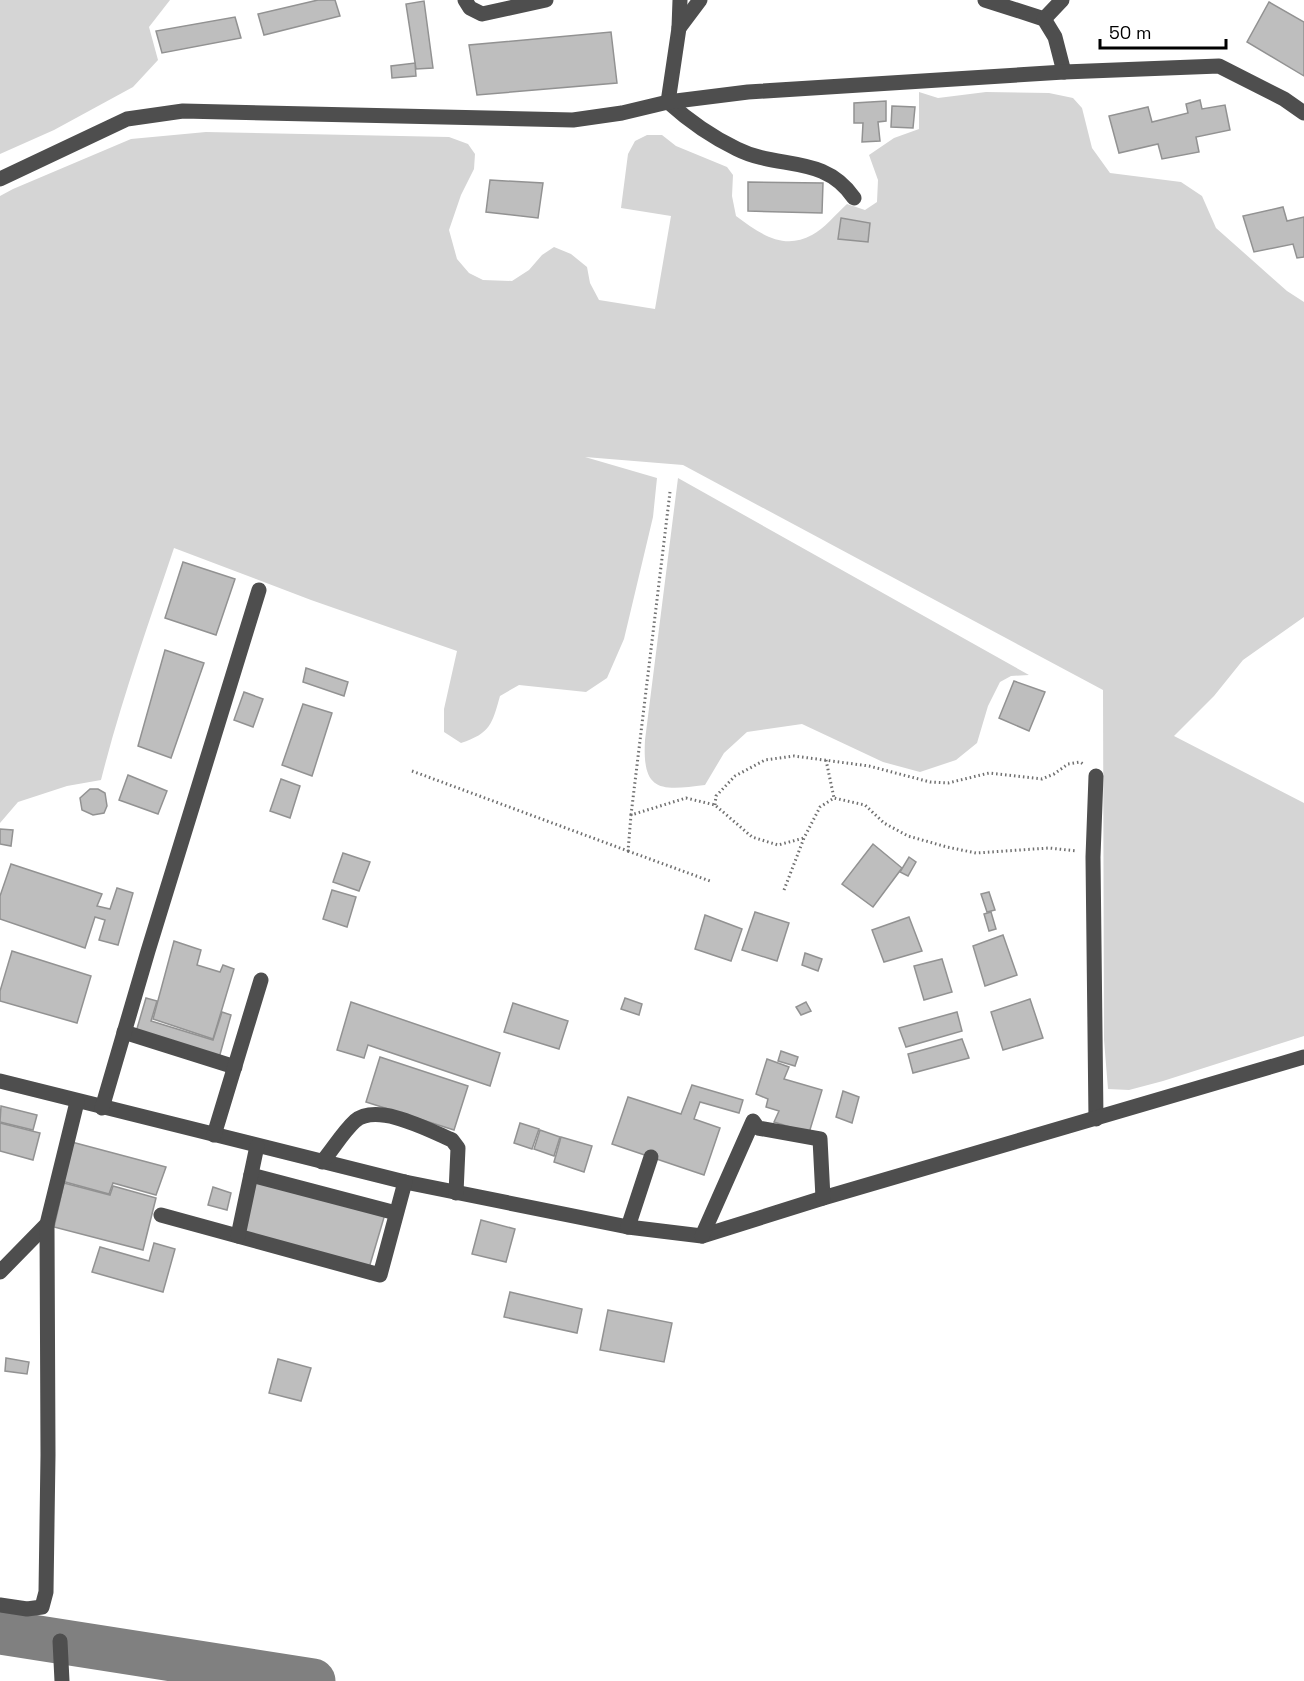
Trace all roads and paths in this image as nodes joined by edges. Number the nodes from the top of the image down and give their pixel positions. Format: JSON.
{"nodes":[{"id":1,"x":465,"y":0,"type":"edge"},
{"id":2,"x":546,"y":0,"type":"edge"},
{"id":3,"x":680,"y":0,"type":"edge"},
{"id":4,"x":700,"y":0,"type":"edge"},
{"id":5,"x":985,"y":0,"type":"edge"},
{"id":6,"x":1062,"y":0,"type":"edge"},
{"id":7,"x":1044,"y":19,"type":"junction"},
{"id":8,"x":680,"y":28,"type":"junction"},
{"id":9,"x":1064,"y":72,"type":"junction"},
{"id":10,"x":668,"y":102,"type":"junction"},
{"id":11,"x":1304,"y":113,"type":"edge"},
{"id":12,"x":0,"y":179,"type":"edge"},
{"id":13,"x":854,"y":198,"type":"dead end"},
{"id":14,"x":670,"y":492,"type":"dead end"},
{"id":15,"x":259,"y":590,"type":"dead end"},
{"id":16,"x":826,"y":760,"type":"junction"},
{"id":17,"x":412,"y":771,"type":"dead end"},
{"id":18,"x":1096,"y":776,"type":"joint"},
{"id":19,"x":834,"y":798,"type":"junction"},
{"id":20,"x":715,"y":805,"type":"junction"},
{"id":21,"x":631,"y":815,"type":"junction"},
{"id":22,"x":804,"y":838,"type":"junction"},
{"id":23,"x":628,"y":851,"type":"junction"},
{"id":24,"x":1093,"y":857,"type":"junction"},
{"id":25,"x":710,"y":881,"type":"dead end"},
{"id":26,"x":784,"y":890,"type":"dead end"},
{"id":27,"x":261,"y":980,"type":"dead end"},
{"id":28,"x":124,"y":1032,"type":"junction"},
{"id":29,"x":1304,"y":1058,"type":"edge"},
{"id":30,"x":235,"y":1066,"type":"junction"},
{"id":31,"x":0,"y":1081,"type":"edge"},
{"id":32,"x":77,"y":1102,"type":"junction"},
{"id":33,"x":102,"y":1108,"type":"junction"},
{"id":34,"x":1096,"y":1119,"type":"junction"},
{"id":35,"x":214,"y":1135,"type":"junction"},
{"id":36,"x":257,"y":1146,"type":"junction"},
{"id":37,"x":651,"y":1158,"type":"dead end"},
{"id":38,"x":322,"y":1162,"type":"junction"},
{"id":39,"x":250,"y":1175,"type":"junction"},
{"id":40,"x":405,"y":1182,"type":"junction"},
{"id":41,"x":456,"y":1193,"type":"junction"},
{"id":42,"x":823,"y":1198,"type":"junction"},
{"id":43,"x":396,"y":1213,"type":"junction"},
{"id":44,"x":161,"y":1215,"type":"dead end"},
{"id":45,"x":47,"y":1224,"type":"junction"},
{"id":46,"x":628,"y":1227,"type":"junction"},
{"id":47,"x":238,"y":1236,"type":"junction"},
{"id":48,"x":702,"y":1236,"type":"junction"},
{"id":49,"x":0,"y":1272,"type":"edge"},
{"id":50,"x":0,"y":1605,"type":"edge"},
{"id":51,"x":60,"y":1641,"type":"dead end"},
{"id":52,"x":62,"y":1681,"type":"edge"}],
"edges":[{"from":1,"to":2,"type":"lane"},
{"from":3,"to":8,"type":"lane"},
{"from":4,"to":8,"type":"lane"},
{"from":5,"to":7,"type":"lane"},
{"from":6,"to":7,"type":"lane"},
{"from":7,"to":9,"type":"lane"},
{"from":8,"to":10,"type":"lane"},
{"from":9,"to":10,"type":"lane"},
{"from":9,"to":11,"type":"lane"},
{"from":10,"to":12,"type":"lane"},
{"from":10,"to":13,"type":"lane"},
{"from":14,"to":21,"type":"path"},
{"from":15,"to":28,"type":"lane"},
{"from":16,"to":18,"type":"path"},
{"from":16,"to":19,"type":"path"},
{"from":16,"to":20,"type":"path"},
{"from":17,"to":23,"type":"path"},
{"from":18,"to":24,"type":"lane"},
{"from":19,"to":22,"type":"path"},
{"from":19,"to":24,"type":"path"},
{"from":20,"to":21,"type":"path"},
{"from":20,"to":22,"type":"path"},
{"from":21,"to":23,"type":"path"},
{"from":22,"to":26,"type":"path"},
{"from":23,"to":25,"type":"path"},
{"from":24,"to":34,"type":"lane"},
{"from":27,"to":30,"type":"lane"},
{"from":28,"to":30,"type":"lane"},
{"from":28,"to":33,"type":"lane"},
{"from":29,"to":34,"type":"lane"},
{"from":30,"to":35,"type":"lane"},
{"from":31,"to":32,"type":"lane"},
{"from":32,"to":33,"type":"lane"},
{"from":32,"to":45,"type":"lane"},
{"from":33,"to":35,"type":"lane"},
{"from":34,"to":42,"type":"lane"},
{"from":35,"to":36,"type":"lane"},
{"from":36,"to":38,"type":"lane"},
{"from":36,"to":39,"type":"lane"},
{"from":37,"to":46,"type":"lane"},
{"from":38,"to":40,"type":"lane"},
{"from":38,"to":41,"type":"lane"},
{"from":39,"to":43,"type":"lane"},
{"from":39,"to":47,"type":"lane"},
{"from":40,"to":41,"type":"lane"},
{"from":40,"to":43,"type":"lane"},
{"from":41,"to":46,"type":"lane"},
{"from":42,"to":48,"type":"lane"},
{"from":42,"to":48,"type":"lane"},
{"from":43,"to":47,"type":"lane"},
{"from":44,"to":47,"type":"lane"},
{"from":45,"to":49,"type":"lane"},
{"from":45,"to":50,"type":"lane"},
{"from":46,"to":48,"type":"lane"},
{"from":51,"to":52,"type":"lane"}]}
